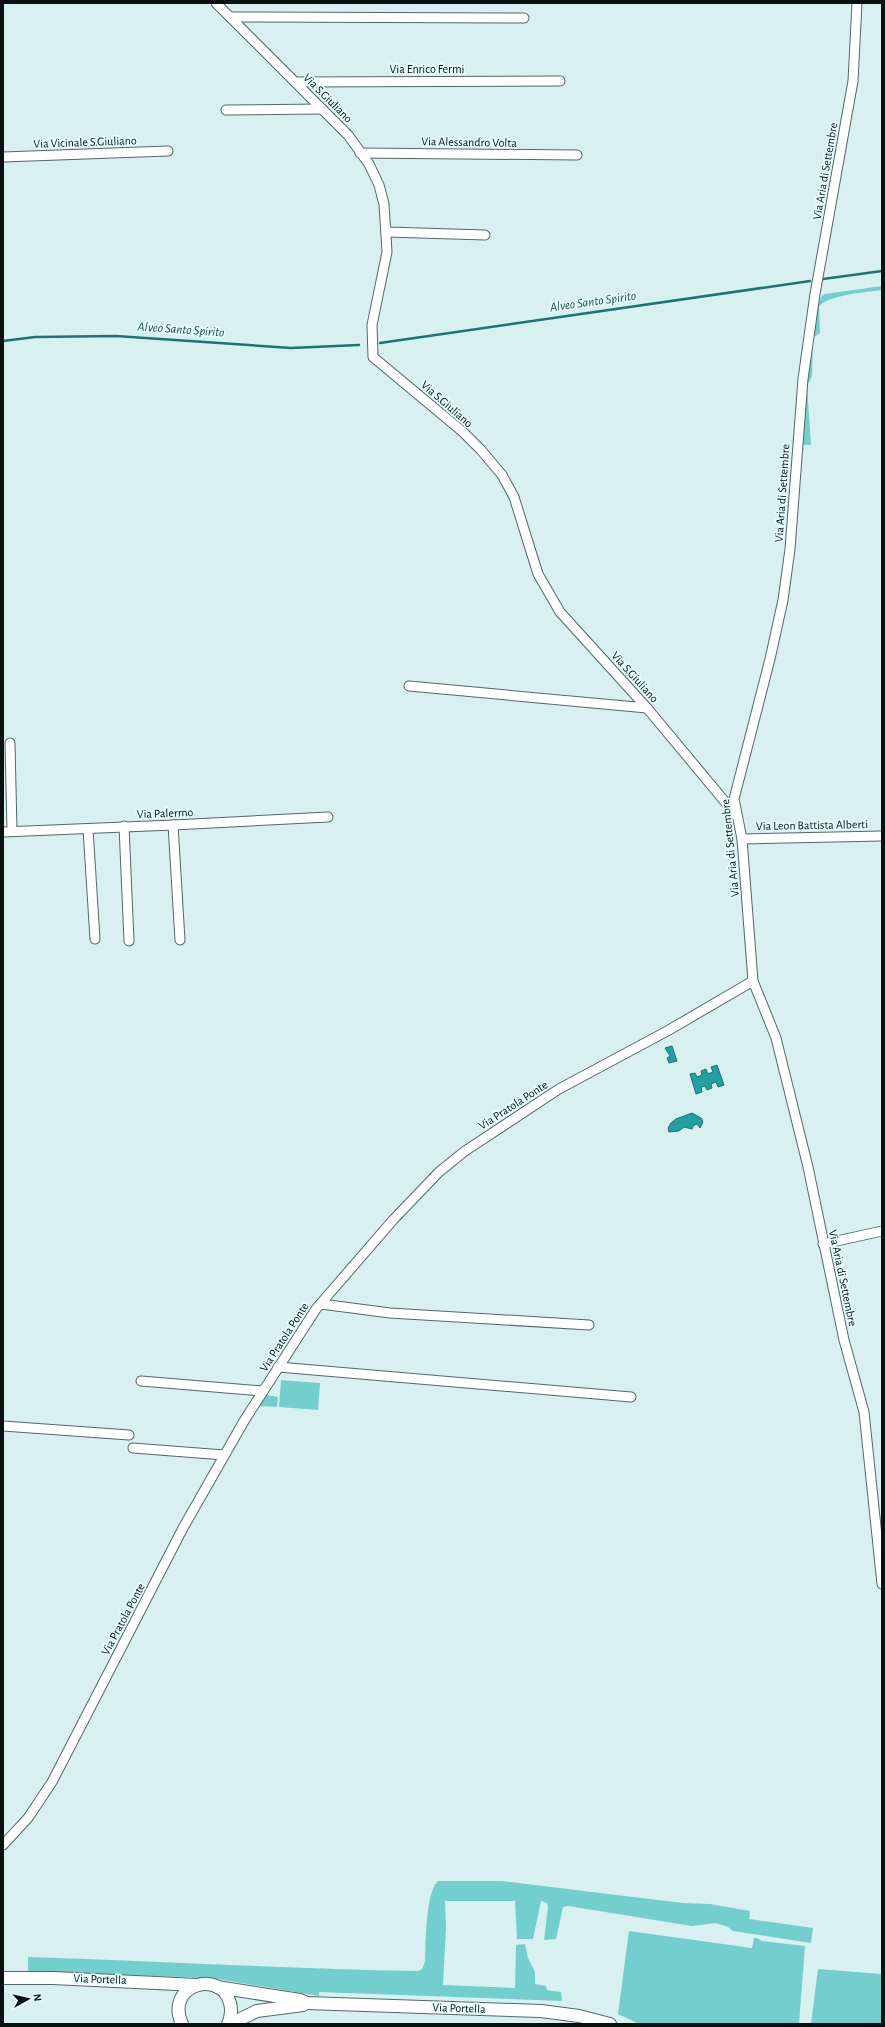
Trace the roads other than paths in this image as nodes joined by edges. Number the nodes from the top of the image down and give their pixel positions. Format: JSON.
{"nodes":[{"id":1,"x":216,"y":3,"type":"edge"},
{"id":2,"x":857,"y":3,"type":"edge"},
{"id":3,"x":230,"y":17,"type":"junction"},
{"id":4,"x":524,"y":18,"type":"dead end"},
{"id":5,"x":560,"y":81,"type":"dead end"},
{"id":6,"x":295,"y":82,"type":"junction"},
{"id":7,"x":322,"y":109,"type":"junction"},
{"id":8,"x":226,"y":110,"type":"dead end"},
{"id":9,"x":168,"y":151,"type":"dead end"},
{"id":10,"x":360,"y":152,"type":"junction"},
{"id":11,"x":577,"y":155,"type":"dead end"},
{"id":12,"x":3,"y":157,"type":"edge"},
{"id":13,"x":387,"y":232,"type":"junction"},
{"id":14,"x":485,"y":235,"type":"dead end"},
{"id":15,"x":409,"y":686,"type":"dead end"},
{"id":16,"x":647,"y":708,"type":"junction"},
{"id":17,"x":10,"y":743,"type":"dead end"},
{"id":18,"x":736,"y":815,"type":"junction"},
{"id":19,"x":328,"y":817,"type":"dead end"},
{"id":20,"x":173,"y":825,"type":"junction"},
{"id":21,"x":124,"y":826,"type":"junction"},
{"id":22,"x":88,"y":829,"type":"junction"},
{"id":23,"x":7,"y":831,"type":"edge"},
{"id":24,"x":882,"y":836,"type":"edge"},
{"id":25,"x":742,"y":839,"type":"junction"},
{"id":26,"x":95,"y":939,"type":"dead end"},
{"id":27,"x":180,"y":940,"type":"dead end"},
{"id":28,"x":129,"y":941,"type":"dead end"},
{"id":29,"x":753,"y":982,"type":"junction"},
{"id":30,"x":882,"y":1231,"type":"edge"},
{"id":31,"x":824,"y":1244,"type":"junction"},
{"id":32,"x":321,"y":1304,"type":"junction"},
{"id":33,"x":589,"y":1325,"type":"dead end"},
{"id":34,"x":278,"y":1367,"type":"junction"},
{"id":35,"x":141,"y":1381,"type":"dead end"},
{"id":36,"x":263,"y":1391,"type":"junction"},
{"id":37,"x":631,"y":1397,"type":"dead end"},
{"id":38,"x":3,"y":1426,"type":"edge"},
{"id":39,"x":129,"y":1435,"type":"dead end"},
{"id":40,"x":133,"y":1448,"type":"dead end"},
{"id":41,"x":224,"y":1455,"type":"junction"},
{"id":42,"x":882,"y":1584,"type":"edge"},
{"id":43,"x":3,"y":1845,"type":"edge"},
{"id":44,"x":3,"y":1978,"type":"edge"},
{"id":45,"x":197,"y":1985,"type":"junction"},
{"id":46,"x":217,"y":1987,"type":"junction"},
{"id":47,"x":307,"y":2003,"type":"junction"},
{"id":48,"x":180,"y":2022,"type":"edge"},
{"id":49,"x":229,"y":2024,"type":"edge"},
{"id":50,"x":610,"y":2024,"type":"edge"}],
"edges":[{"from":1,"to":3,"type":"street","name":"Via S.Giuliano"},
{"from":2,"to":18,"type":"street","name":"Via Aria di Settembre"},
{"from":3,"to":4,"type":"street"},
{"from":3,"to":6,"type":"street","name":"Via S.Giuliano"},
{"from":5,"to":6,"type":"street","name":"Via Enrico Fermi"},
{"from":6,"to":7,"type":"street","name":"Via S.Giuliano"},
{"from":7,"to":8,"type":"street"},
{"from":7,"to":10,"type":"street","name":"Via S.Giuliano"},
{"from":9,"to":12,"type":"street","name":"Via Vicinale S.Giuliano"},
{"from":10,"to":11,"type":"street","name":"Via Alessandro Volta"},
{"from":10,"to":13,"type":"street","name":"Via S.Giuliano"},
{"from":13,"to":14,"type":"street"},
{"from":13,"to":16,"type":"street","name":"Via S.Giuliano"},
{"from":15,"to":16,"type":"street"},
{"from":16,"to":18,"type":"street","name":"Via S.Giuliano"},
{"from":17,"to":23,"type":"street"},
{"from":18,"to":25,"type":"street","name":"Via Aria di Settembre"},
{"from":19,"to":20,"type":"street","name":"Via Palermo"},
{"from":20,"to":21,"type":"street","name":"Via Palermo"},
{"from":20,"to":27,"type":"street"},
{"from":21,"to":22,"type":"street","name":"Via Palermo"},
{"from":21,"to":28,"type":"street"},
{"from":22,"to":23,"type":"street","name":"Via Palermo"},
{"from":22,"to":26,"type":"street"},
{"from":24,"to":25,"type":"street","name":"Via Leon Battista Alberti"},
{"from":25,"to":29,"type":"street","name":"Via Aria di Settembre"},
{"from":29,"to":31,"type":"street","name":"Via Aria di Settembre"},
{"from":29,"to":32,"type":"street","name":"Via Pratola Ponte"},
{"from":30,"to":31,"type":"street"},
{"from":31,"to":42,"type":"street","name":"Via Aria di Settembre"},
{"from":32,"to":33,"type":"street"},
{"from":32,"to":34,"type":"street","name":"Via Pratola Ponte"},
{"from":34,"to":36,"type":"street","name":"Via Pratola Ponte"},
{"from":34,"to":37,"type":"street"},
{"from":35,"to":36,"type":"street"},
{"from":36,"to":41,"type":"street","name":"Via Pratola Ponte"},
{"from":38,"to":39,"type":"street"},
{"from":40,"to":41,"type":"street"},
{"from":41,"to":43,"type":"street","name":"Via Pratola Ponte"},
{"from":44,"to":45,"type":"main road","name":"Via Portella"},
{"from":45,"to":46,"type":"main road","name":"Via Portella"},
{"from":45,"to":48,"type":"main road"},
{"from":46,"to":47,"type":"main road","name":"Via Portella"},
{"from":46,"to":49,"type":"main road","name":"Via Portella"},
{"from":47,"to":49,"type":"main road","name":"Via Portella"},
{"from":47,"to":50,"type":"main road","name":"Via Portella"}]}
